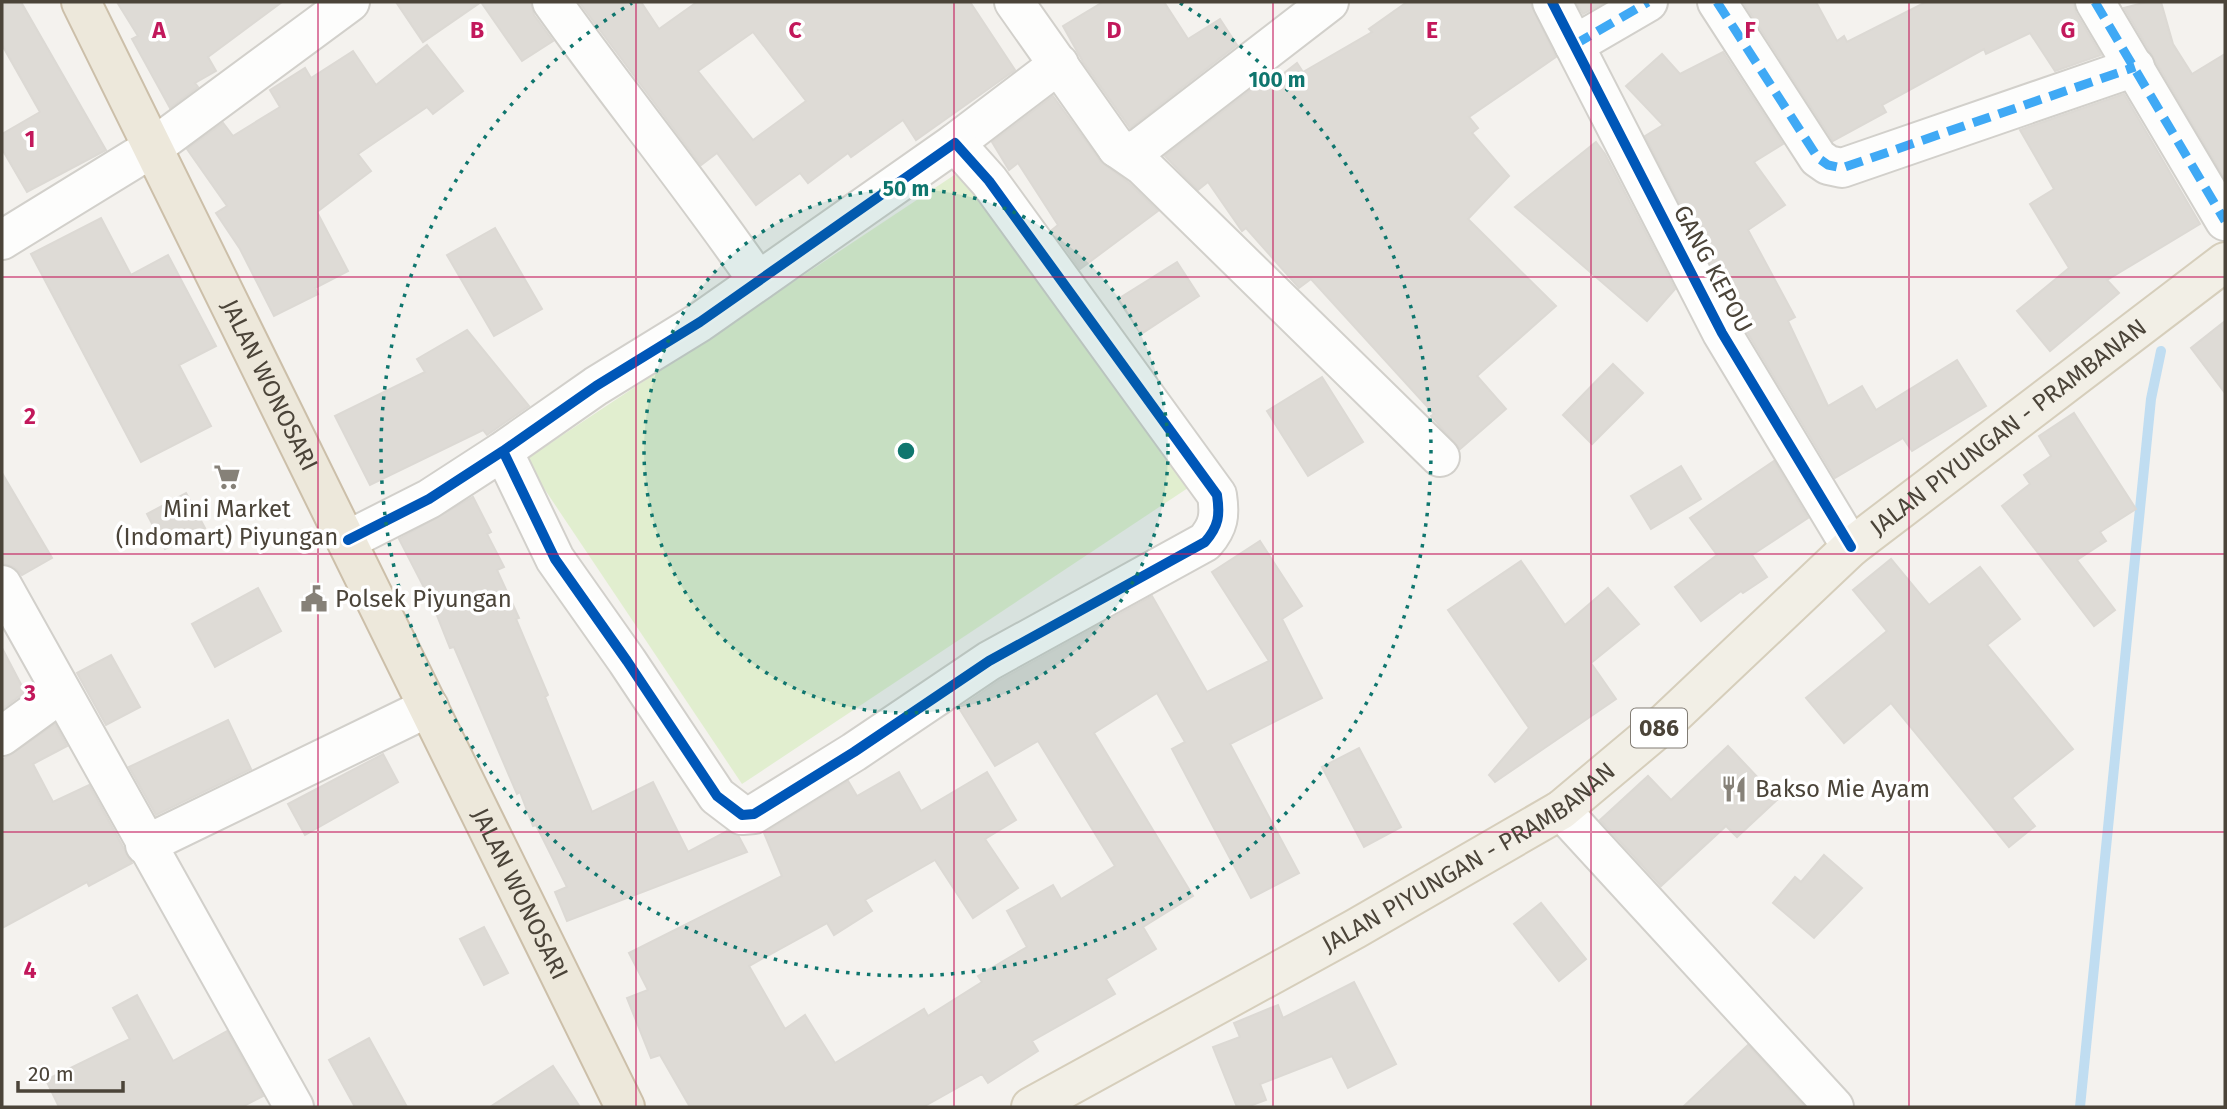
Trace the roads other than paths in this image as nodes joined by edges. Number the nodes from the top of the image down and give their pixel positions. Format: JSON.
{"nodes":[{"id":1,"x":81,"y":2,"type":"edge"},
{"id":2,"x":350,"y":2,"type":"edge"},
{"id":3,"x":552,"y":2,"type":"edge"},
{"id":4,"x":1014,"y":2,"type":"edge"},
{"id":5,"x":1329,"y":2,"type":"edge"},
{"id":6,"x":1552,"y":2,"type":"edge"},
{"id":7,"x":1648,"y":2,"type":"edge"},
{"id":8,"x":1717,"y":2,"type":"edge"},
{"id":9,"x":2095,"y":2,"type":"edge"},
{"id":10,"x":1574,"y":45,"type":"junction"},
{"id":11,"x":1059,"y":64,"type":"junction"},
{"id":12,"x":2135,"y":67,"type":"junction"},
{"id":13,"x":955,"y":144,"type":"junction"},
{"id":14,"x":155,"y":146,"type":"junction"},
{"id":15,"x":1117,"y":148,"type":"junction"},
{"id":16,"x":2225,"y":221,"type":"edge"},
{"id":17,"x":2,"y":240,"type":"edge"},
{"id":18,"x":2225,"y":262,"type":"edge"},
{"id":19,"x":758,"y":281,"type":"junction"},
{"id":20,"x":503,"y":451,"type":"junction"},
{"id":21,"x":1440,"y":457,"type":"dead end"},
{"id":22,"x":348,"y":540,"type":"junction"},
{"id":23,"x":1851,"y":547,"type":"junction"},
{"id":24,"x":2,"y":585,"type":"edge"},
{"id":25,"x":61,"y":693,"type":"junction"},
{"id":26,"x":429,"y":707,"type":"junction"},
{"id":27,"x":2,"y":736,"type":"edge"},
{"id":28,"x":1561,"y":810,"type":"junction"},
{"id":29,"x":145,"y":845,"type":"junction"},
{"id":30,"x":1041,"y":1105,"type":"edge"},
{"id":31,"x":294,"y":1107,"type":"edge"},
{"id":32,"x":625,"y":1107,"type":"edge"},
{"id":33,"x":1835,"y":1107,"type":"edge"}],
"edges":[{"from":1,"to":14,"type":"highway","name":"JALAN WONOSARI"},
{"from":2,"to":14,"type":"street"},
{"from":3,"to":19,"type":"street"},
{"from":4,"to":11,"type":"street"},
{"from":5,"to":15,"type":"street"},
{"from":6,"to":10,"type":"street","name":"GANG KEPOU"},
{"from":7,"to":10,"type":"street"},
{"from":8,"to":12,"type":"street"},
{"from":9,"to":12,"type":"street"},
{"from":10,"to":23,"type":"street","name":"GANG KEPOU"},
{"from":11,"to":13,"type":"street"},
{"from":11,"to":15,"type":"street"},
{"from":12,"to":16,"type":"street"},
{"from":13,"to":19,"type":"street"},
{"from":13,"to":20,"type":"street"},
{"from":14,"to":17,"type":"street"},
{"from":14,"to":22,"type":"highway","name":"JALAN WONOSARI"},
{"from":15,"to":21,"type":"street"},
{"from":18,"to":23,"type":"main road","name":"JALAN PIYUNGAN - PRAMBANAN","number":"086"},
{"from":19,"to":20,"type":"street"},
{"from":20,"to":22,"type":"street"},
{"from":22,"to":26,"type":"highway","name":"JALAN WONOSARI"},
{"from":23,"to":28,"type":"main road","name":"JALAN PIYUNGAN - PRAMBANAN","number":"086"},
{"from":24,"to":25,"type":"street"},
{"from":25,"to":27,"type":"street"},
{"from":25,"to":29,"type":"street"},
{"from":26,"to":29,"type":"street"},
{"from":26,"to":32,"type":"highway","name":"JALAN WONOSARI"},
{"from":28,"to":30,"type":"main road","name":"JALAN PIYUNGAN - PRAMBANAN","number":"086"},
{"from":28,"to":33,"type":"street"},
{"from":29,"to":31,"type":"street"}]}
